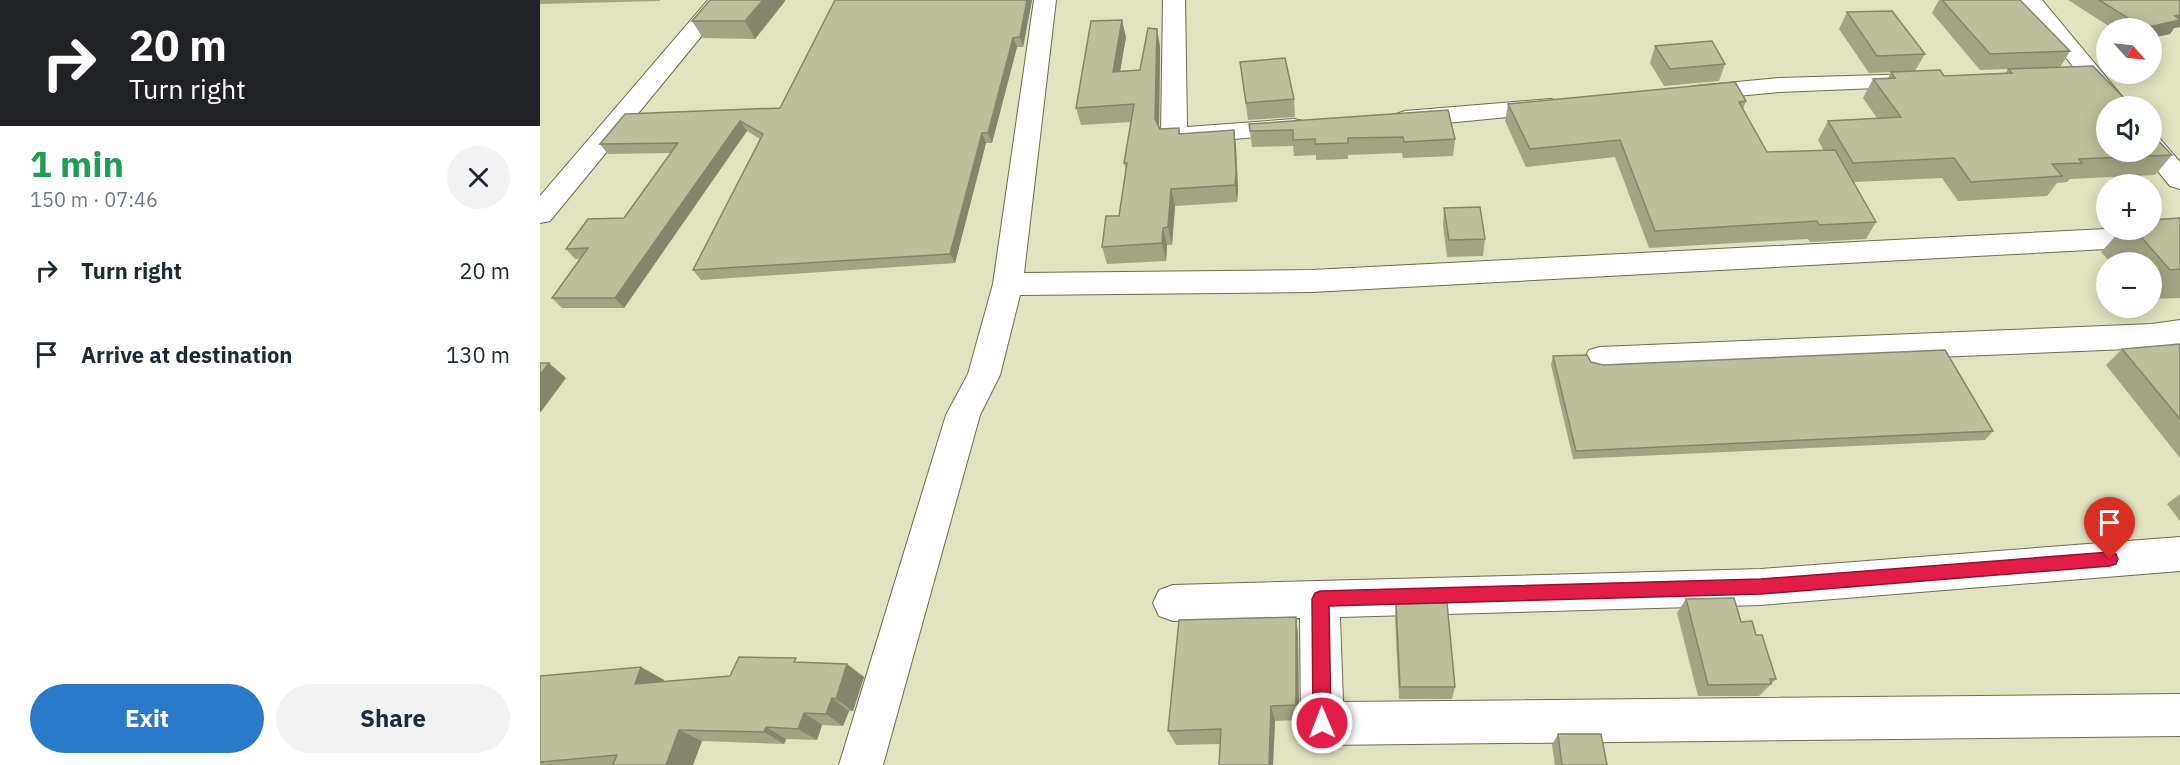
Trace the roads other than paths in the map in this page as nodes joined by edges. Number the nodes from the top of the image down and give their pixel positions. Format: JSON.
{"nodes":[{"id":1,"x":720,"y":0,"type":"edge"},
{"id":2,"x":1045,"y":0,"type":"edge"},
{"id":3,"x":1174,"y":0,"type":"edge"},
{"id":4,"x":2030,"y":0,"type":"edge"},
{"id":5,"x":2092,"y":76,"type":"junction"},
{"id":6,"x":2057,"y":77,"type":"edge"},
{"id":7,"x":1941,"y":80,"type":"edge"},
{"id":8,"x":1673,"y":95,"type":"edge"},
{"id":9,"x":2109,"y":96,"type":"edge"},
{"id":10,"x":1580,"y":104,"type":"edge"},
{"id":11,"x":1382,"y":121,"type":"edge"},
{"id":12,"x":1313,"y":126,"type":"edge"},
{"id":13,"x":2162,"y":158,"type":"edge"},
{"id":14,"x":2180,"y":180,"type":"edge"},
{"id":15,"x":540,"y":214,"type":"edge"},
{"id":16,"x":2180,"y":235,"type":"edge"},
{"id":17,"x":1008,"y":284,"type":"junction"},
{"id":18,"x":2180,"y":332,"type":"edge"},
{"id":19,"x":1600,"y":359,"type":"dead end"},
{"id":20,"x":2180,"y":554,"type":"edge"},
{"id":21,"x":1320,"y":599,"type":"junction"},
{"id":22,"x":1173,"y":603,"type":"dead end"},
{"id":23,"x":2180,"y":715,"type":"edge"},
{"id":24,"x":861,"y":765,"type":"edge"}],
"edges":[{"from":1,"to":15,"type":"street"},
{"from":2,"to":17,"type":"street"},
{"from":3,"to":12,"type":"street"},
{"from":4,"to":5,"type":"street"},
{"from":5,"to":6,"type":"street"},
{"from":5,"to":9,"type":"street"},
{"from":7,"to":8,"type":"street"},
{"from":10,"to":11,"type":"street"},
{"from":13,"to":14,"type":"street"},
{"from":16,"to":17,"type":"street"},
{"from":17,"to":24,"type":"street"},
{"from":18,"to":19,"type":"street"},
{"from":20,"to":21,"type":"street"},
{"from":21,"to":22,"type":"street"},
{"from":21,"to":23,"type":"street"}]}
